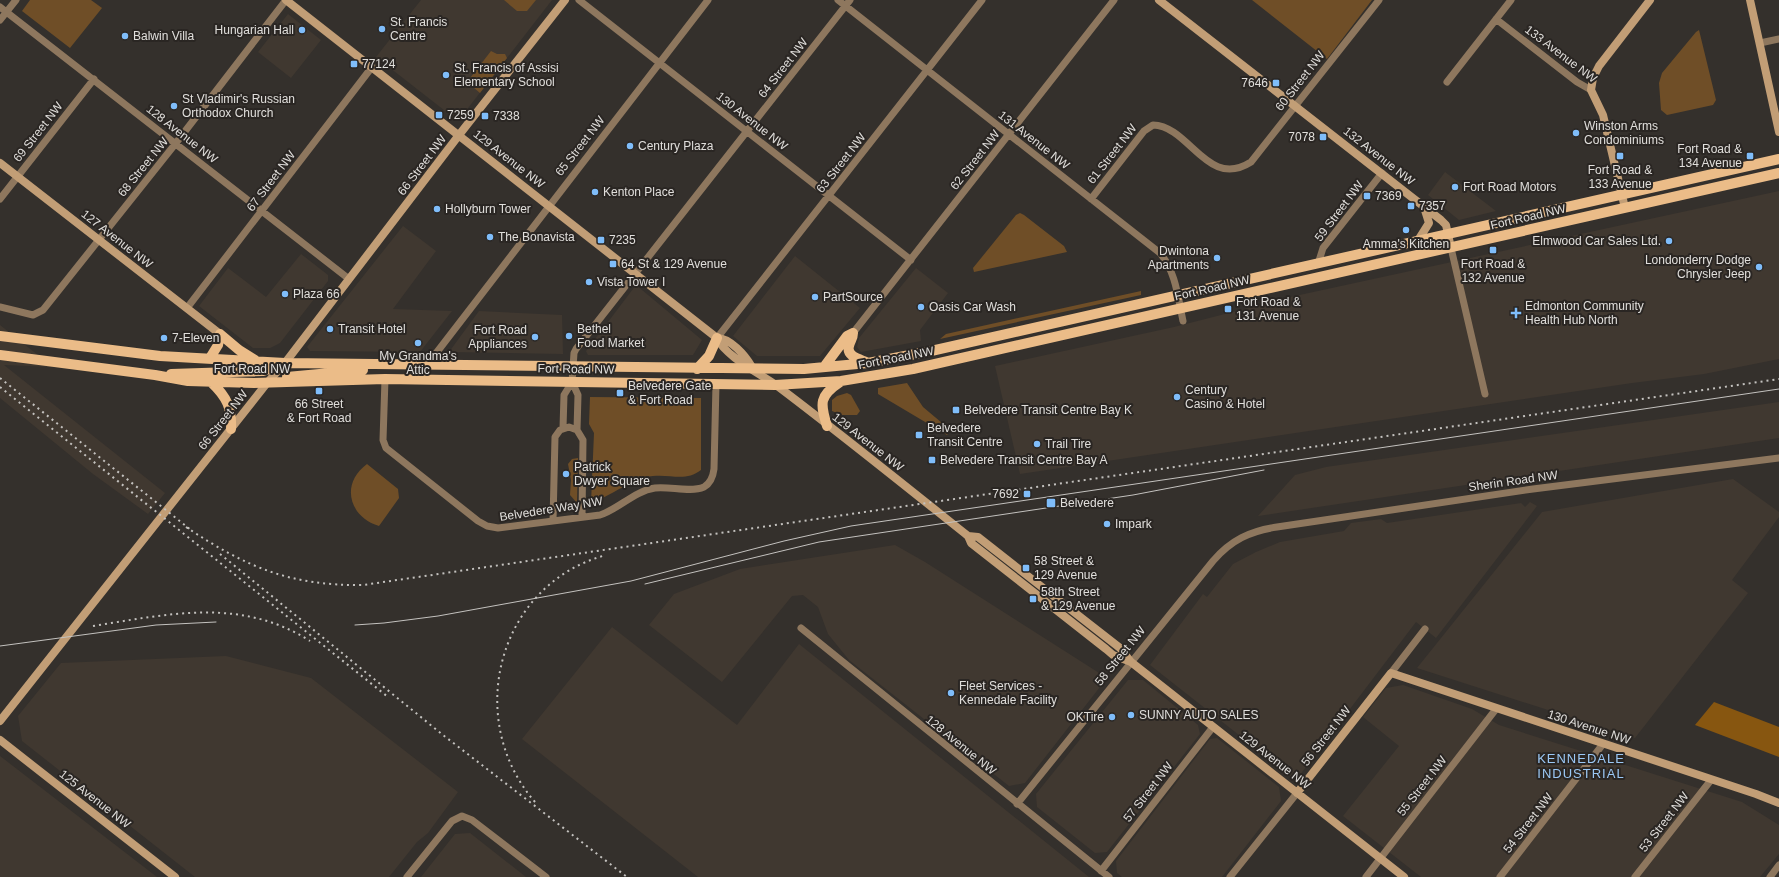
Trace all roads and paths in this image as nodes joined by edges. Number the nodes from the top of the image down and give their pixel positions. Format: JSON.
{"nodes":[{"id":1,"x":16,"y":0,"type":"edge"},
{"id":2,"x":286,"y":0,"type":"edge"},
{"id":3,"x":565,"y":0,"type":"edge"},
{"id":4,"x":578,"y":0,"type":"edge"},
{"id":5,"x":708,"y":0,"type":"edge"},
{"id":6,"x":838,"y":0,"type":"edge"},
{"id":7,"x":982,"y":0,"type":"edge"},
{"id":8,"x":1114,"y":0,"type":"edge"},
{"id":9,"x":1159,"y":0,"type":"edge"},
{"id":10,"x":1379,"y":0,"type":"edge"},
{"id":11,"x":1511,"y":0,"type":"edge"},
{"id":12,"x":1650,"y":0,"type":"edge"},
{"id":13,"x":1750,"y":0,"type":"edge"},
{"id":14,"x":847,"y":3,"type":"edge"},
{"id":15,"x":0,"y":7,"type":"edge"},
{"id":16,"x":6,"y":12,"type":"junction"},
{"id":17,"x":1496,"y":19,"type":"junction"},
{"id":18,"x":0,"y":20,"type":"edge"},
{"id":19,"x":1779,"y":39,"type":"edge"},
{"id":20,"x":1760,"y":43,"type":"junction"},
{"id":21,"x":659,"y":63,"type":"junction"},
{"id":22,"x":372,"y":67,"type":"junction"},
{"id":23,"x":928,"y":71,"type":"junction"},
{"id":24,"x":94,"y":80,"type":"junction"},
{"id":25,"x":1447,"y":82,"type":"dead end"},
{"id":26,"x":1592,"y":90,"type":"junction"},
{"id":27,"x":1295,"y":106,"type":"junction"},
{"id":28,"x":1153,"y":125,"type":"joint"},
{"id":29,"x":747,"y":132,"type":"junction"},
{"id":30,"x":1779,"y":132,"type":"edge"},
{"id":31,"x":1009,"y":134,"type":"junction"},
{"id":32,"x":459,"y":135,"type":"junction"},
{"id":33,"x":176,"y":144,"type":"junction"},
{"id":34,"x":1779,"y":159,"type":"edge"},
{"id":35,"x":0,"y":163,"type":"edge"},
{"id":36,"x":1382,"y":173,"type":"junction"},
{"id":37,"x":1779,"y":173,"type":"edge"},
{"id":38,"x":18,"y":176,"type":"junction"},
{"id":39,"x":1622,"y":195,"type":"junction"},
{"id":40,"x":829,"y":196,"type":"junction"},
{"id":41,"x":0,"y":199,"type":"edge"},
{"id":42,"x":1091,"y":199,"type":"junction"},
{"id":43,"x":548,"y":205,"type":"junction"},
{"id":44,"x":1423,"y":205,"type":"junction"},
{"id":45,"x":1625,"y":208,"type":"junction"},
{"id":46,"x":262,"y":210,"type":"junction"},
{"id":47,"x":1448,"y":235,"type":"junction"},
{"id":48,"x":99,"y":240,"type":"junction"},
{"id":49,"x":1417,"y":242,"type":"junction"},
{"id":50,"x":1451,"y":248,"type":"junction"},
{"id":51,"x":911,"y":260,"type":"junction"},
{"id":52,"x":1318,"y":264,"type":"junction"},
{"id":53,"x":636,"y":274,"type":"junction"},
{"id":54,"x":349,"y":279,"type":"junction"},
{"id":55,"x":1178,"y":296,"type":"junction"},
{"id":56,"x":0,"y":307,"type":"edge"},
{"id":57,"x":186,"y":308,"type":"junction"},
{"id":58,"x":1180,"y":309,"type":"junction"},
{"id":59,"x":1183,"y":321,"type":"dead end"},
{"id":60,"x":853,"y":333,"type":"junction"},
{"id":61,"x":220,"y":334,"type":"junction"},
{"id":62,"x":0,"y":336,"type":"edge"},
{"id":63,"x":717,"y":338,"type":"junction"},
{"id":64,"x":0,"y":355,"type":"edge"},
{"id":65,"x":210,"y":358,"type":"junction"},
{"id":66,"x":257,"y":361,"type":"junction"},
{"id":67,"x":285,"y":363,"type":"junction"},
{"id":68,"x":868,"y":363,"type":"junction"},
{"id":69,"x":390,"y":364,"type":"junction"},
{"id":70,"x":427,"y":365,"type":"junction"},
{"id":71,"x":573,"y":367,"type":"junction"},
{"id":72,"x":824,"y":367,"type":"junction"},
{"id":73,"x":697,"y":369,"type":"junction"},
{"id":74,"x":753,"y":369,"type":"junction"},
{"id":75,"x":155,"y":375,"type":"junction"},
{"id":76,"x":385,"y":379,"type":"junction"},
{"id":77,"x":841,"y":381,"type":"junction"},
{"id":78,"x":211,"y":382,"type":"junction"},
{"id":79,"x":572,"y":382,"type":"junction"},
{"id":80,"x":266,"y":383,"type":"junction"},
{"id":81,"x":716,"y":384,"type":"junction"},
{"id":82,"x":775,"y":385,"type":"junction"},
{"id":83,"x":1485,"y":394,"type":"dead end"},
{"id":84,"x":828,"y":426,"type":"junction"},
{"id":85,"x":563,"y":428,"type":"junction"},
{"id":86,"x":231,"y":429,"type":"junction"},
{"id":87,"x":578,"y":430,"type":"junction"},
{"id":88,"x":1779,"y":458,"type":"edge"},
{"id":89,"x":582,"y":517,"type":"junction"},
{"id":90,"x":553,"y":521,"type":"junction"},
{"id":91,"x":1250,"y":532,"type":"joint"},
{"id":92,"x":801,"y":628,"type":"dead end"},
{"id":93,"x":1425,"y":629,"type":"dead end"},
{"id":94,"x":1131,"y":662,"type":"junction"},
{"id":95,"x":1391,"y":673,"type":"junction"},
{"id":96,"x":1496,"y":710,"type":"junction"},
{"id":97,"x":0,"y":721,"type":"edge"},
{"id":98,"x":1213,"y":727,"type":"junction"},
{"id":99,"x":0,"y":740,"type":"edge"},
{"id":100,"x":1603,"y":744,"type":"junction"},
{"id":101,"x":1711,"y":780,"type":"junction"},
{"id":102,"x":1297,"y":793,"type":"junction"},
{"id":103,"x":1779,"y":803,"type":"edge"},
{"id":104,"x":1017,"y":804,"type":"junction"},
{"id":105,"x":1380,"y":858,"type":"junction"},
{"id":106,"x":1779,"y":865,"type":"edge"},
{"id":107,"x":1101,"y":871,"type":"junction"},
{"id":108,"x":175,"y":877,"type":"edge"},
{"id":109,"x":407,"y":877,"type":"edge"},
{"id":110,"x":546,"y":877,"type":"edge"},
{"id":111,"x":1109,"y":877,"type":"edge"},
{"id":112,"x":1230,"y":877,"type":"edge"},
{"id":113,"x":1366,"y":877,"type":"edge"},
{"id":114,"x":1404,"y":877,"type":"edge"},
{"id":115,"x":1500,"y":877,"type":"edge"},
{"id":116,"x":1635,"y":877,"type":"edge"},
{"id":117,"x":1770,"y":877,"type":"edge"}],
"edges":[{"from":1,"to":16,"type":"street"},
{"from":2,"to":22,"type":"street","name":"129 Avenue NW"},
{"from":2,"to":33,"type":"street","name":"68 Street NW"},
{"from":3,"to":32,"type":"street","name":"66 Street NW"},
{"from":4,"to":21,"type":"street","name":"130 Avenue NW"},
{"from":5,"to":21,"type":"street","name":"65 Street NW"},
{"from":6,"to":14,"type":"street","name":"131 Avenue NW"},
{"from":7,"to":23,"type":"street","name":"63 Street NW"},
{"from":8,"to":31,"type":"street","name":"62 Street NW"},
{"from":9,"to":27,"type":"street","name":"132 Avenue NW"},
{"from":10,"to":27,"type":"street","name":"60 Street NW"},
{"from":11,"to":17,"type":"street"},
{"from":12,"to":26,"type":"street"},
{"from":13,"to":20,"type":"street"},
{"from":14,"to":23,"type":"street","name":"131 Avenue NW"},
{"from":14,"to":29,"type":"street","name":"64 Street NW"},
{"from":15,"to":16,"type":"street","name":"128 Avenue NW"},
{"from":16,"to":18,"type":"street"},
{"from":16,"to":24,"type":"street","name":"128 Avenue NW"},
{"from":17,"to":25,"type":"street"},
{"from":17,"to":26,"type":"street","name":"133 Avenue NW"},
{"from":19,"to":20,"type":"street"},
{"from":20,"to":30,"type":"street"},
{"from":21,"to":29,"type":"street","name":"130 Avenue NW"},
{"from":21,"to":43,"type":"street","name":"65 Street NW"},
{"from":22,"to":32,"type":"street","name":"129 Avenue NW"},
{"from":22,"to":46,"type":"street","name":"67 Street NW"},
{"from":23,"to":31,"type":"street","name":"131 Avenue NW"},
{"from":23,"to":40,"type":"street","name":"63 Street NW"},
{"from":24,"to":33,"type":"street","name":"128 Avenue NW"},
{"from":24,"to":38,"type":"street","name":"69 Street NW"},
{"from":26,"to":39,"type":"street","name":"133 Avenue NW"},
{"from":27,"to":28,"type":"street","name":"60 Street NW"},
{"from":27,"to":36,"type":"street","name":"132 Avenue NW"},
{"from":28,"to":42,"type":"street","name":"61 Street NW"},
{"from":29,"to":40,"type":"street","name":"130 Avenue NW"},
{"from":29,"to":53,"type":"street","name":"64 Street NW"},
{"from":31,"to":42,"type":"street","name":"131 Avenue NW"},
{"from":31,"to":51,"type":"street","name":"62 Street NW"},
{"from":32,"to":43,"type":"street","name":"129 Avenue NW"},
{"from":32,"to":54,"type":"street","name":"66 Street NW"},
{"from":33,"to":46,"type":"street","name":"128 Avenue NW"},
{"from":33,"to":48,"type":"street","name":"68 Street NW"},
{"from":34,"to":39,"type":"main road","name":"Fort Road NW"},
{"from":35,"to":38,"type":"street","name":"127 Avenue NW"},
{"from":36,"to":44,"type":"street","name":"132 Avenue NW"},
{"from":36,"to":52,"type":"street","name":"59 Street NW"},
{"from":37,"to":45,"type":"main road","name":"Fort Road NW"},
{"from":38,"to":41,"type":"street","name":"69 Street NW"},
{"from":38,"to":48,"type":"street","name":"127 Avenue NW"},
{"from":39,"to":45,"type":"street","name":"133 Avenue NW"},
{"from":39,"to":47,"type":"main road","name":"Fort Road NW"},
{"from":40,"to":51,"type":"street","name":"130 Avenue NW"},
{"from":40,"to":63,"type":"street","name":"63 Street NW"},
{"from":42,"to":55,"type":"street","name":"131 Avenue NW"},
{"from":43,"to":53,"type":"street","name":"129 Avenue NW"},
{"from":43,"to":70,"type":"street","name":"65 Street NW"},
{"from":44,"to":47,"type":"street","name":"132 Avenue NW"},
{"from":44,"to":49,"type":"street"},
{"from":45,"to":50,"type":"main road","name":"Fort Road NW"},
{"from":46,"to":54,"type":"street","name":"128 Avenue NW"},
{"from":46,"to":57,"type":"street","name":"67 Street NW"},
{"from":47,"to":49,"type":"main road","name":"Fort Road NW"},
{"from":47,"to":50,"type":"street","name":"132 Avenue NW"},
{"from":48,"to":56,"type":"street","name":"68 Street NW"},
{"from":48,"to":57,"type":"street","name":"127 Avenue NW"},
{"from":49,"to":52,"type":"main road","name":"Fort Road NW"},
{"from":50,"to":58,"type":"main road","name":"Fort Road NW"},
{"from":50,"to":83,"type":"street","name":"132 Avenue NW"},
{"from":51,"to":60,"type":"street","name":"62 Street NW"},
{"from":52,"to":55,"type":"main road","name":"Fort Road NW"},
{"from":53,"to":63,"type":"street","name":"129 Avenue NW"},
{"from":53,"to":71,"type":"street","name":"64 Street NW"},
{"from":54,"to":67,"type":"street","name":"66 Street NW"},
{"from":55,"to":58,"type":"street","name":"131 Avenue NW"},
{"from":55,"to":68,"type":"main road","name":"Fort Road NW"},
{"from":57,"to":61,"type":"street","name":"127 Avenue NW"},
{"from":58,"to":59,"type":"street","name":"131 Avenue NW"},
{"from":58,"to":77,"type":"main road","name":"Fort Road NW"},
{"from":60,"to":68,"type":"main road"},
{"from":60,"to":72,"type":"main road"},
{"from":61,"to":65,"type":"main road"},
{"from":61,"to":66,"type":"main road"},
{"from":62,"to":65,"type":"main road","name":"Fort Road NW"},
{"from":63,"to":73,"type":"main road"},
{"from":63,"to":74,"type":"street","name":"129 Avenue NW"},
{"from":64,"to":75,"type":"main road","name":"Fort Road NW"},
{"from":65,"to":66,"type":"main road","name":"Fort Road NW"},
{"from":66,"to":67,"type":"main road","name":"Fort Road NW"},
{"from":67,"to":69,"type":"main road","name":"Fort Road NW"},
{"from":67,"to":75,"type":"main road"},
{"from":67,"to":80,"type":"street","name":"66 Street NW"},
{"from":68,"to":72,"type":"main road","name":"Fort Road NW"},
{"from":69,"to":70,"type":"main road","name":"Fort Road NW"},
{"from":69,"to":80,"type":"main road"},
{"from":70,"to":71,"type":"main road","name":"Fort Road NW"},
{"from":71,"to":73,"type":"main road","name":"Fort Road NW"},
{"from":71,"to":79,"type":"street","name":"64 Street NW"},
{"from":72,"to":74,"type":"main road","name":"Fort Road NW"},
{"from":73,"to":74,"type":"main road","name":"Fort Road NW"},
{"from":74,"to":82,"type":"street","name":"129 Avenue NW"},
{"from":75,"to":78,"type":"main road","name":"Fort Road NW"},
{"from":76,"to":79,"type":"main road","name":"Fort Road NW"},
{"from":76,"to":80,"type":"main road","name":"Fort Road NW"},
{"from":76,"to":90,"type":"street","name":"Belvedere Way NW"},
{"from":77,"to":82,"type":"main road","name":"Fort Road NW"},
{"from":77,"to":84,"type":"main road"},
{"from":78,"to":80,"type":"main road","name":"Fort Road NW"},
{"from":78,"to":86,"type":"main road"},
{"from":79,"to":81,"type":"main road","name":"Fort Road NW"},
{"from":79,"to":85,"type":"street"},
{"from":79,"to":87,"type":"street"},
{"from":80,"to":86,"type":"street","name":"66 Street NW"},
{"from":81,"to":82,"type":"main road","name":"Fort Road NW"},
{"from":81,"to":89,"type":"street","name":"Belvedere Way NW"},
{"from":82,"to":84,"type":"street","name":"129 Avenue NW"},
{"from":84,"to":94,"type":"street","name":"129 Avenue NW"},
{"from":85,"to":87,"type":"street"},
{"from":85,"to":90,"type":"street"},
{"from":86,"to":97,"type":"street","name":"66 Street NW"},
{"from":87,"to":89,"type":"street"},
{"from":88,"to":91,"type":"street","name":"Sherin Road NW"},
{"from":89,"to":90,"type":"street","name":"Belvedere Way NW"},
{"from":91,"to":94,"type":"street","name":"58 Street NW"},
{"from":92,"to":104,"type":"street","name":"128 Avenue NW"},
{"from":93,"to":95,"type":"street","name":"56 Street NW"},
{"from":94,"to":98,"type":"street","name":"129 Avenue NW"},
{"from":94,"to":104,"type":"street","name":"58 Street NW"},
{"from":95,"to":96,"type":"street","name":"130 Avenue NW"},
{"from":95,"to":102,"type":"street","name":"56 Street NW"},
{"from":96,"to":100,"type":"street","name":"130 Avenue NW"},
{"from":96,"to":105,"type":"street","name":"55 Street NW"},
{"from":98,"to":102,"type":"street","name":"129 Avenue NW"},
{"from":98,"to":107,"type":"street","name":"57 Street NW"},
{"from":99,"to":108,"type":"street","name":"125 Avenue NW"},
{"from":100,"to":101,"type":"street","name":"130 Avenue NW"},
{"from":100,"to":115,"type":"street","name":"54 Street NW"},
{"from":101,"to":103,"type":"street","name":"130 Avenue NW"},
{"from":101,"to":116,"type":"street","name":"53 Street NW"},
{"from":102,"to":105,"type":"street","name":"129 Avenue NW"},
{"from":102,"to":112,"type":"street","name":"56 Street NW"},
{"from":104,"to":107,"type":"street","name":"128 Avenue NW"},
{"from":105,"to":113,"type":"street","name":"55 Street NW"},
{"from":105,"to":114,"type":"street","name":"129 Avenue NW"},
{"from":106,"to":117,"type":"street"},
{"from":107,"to":111,"type":"street","name":"128 Avenue NW"},
{"from":109,"to":110,"type":"street"}]}
